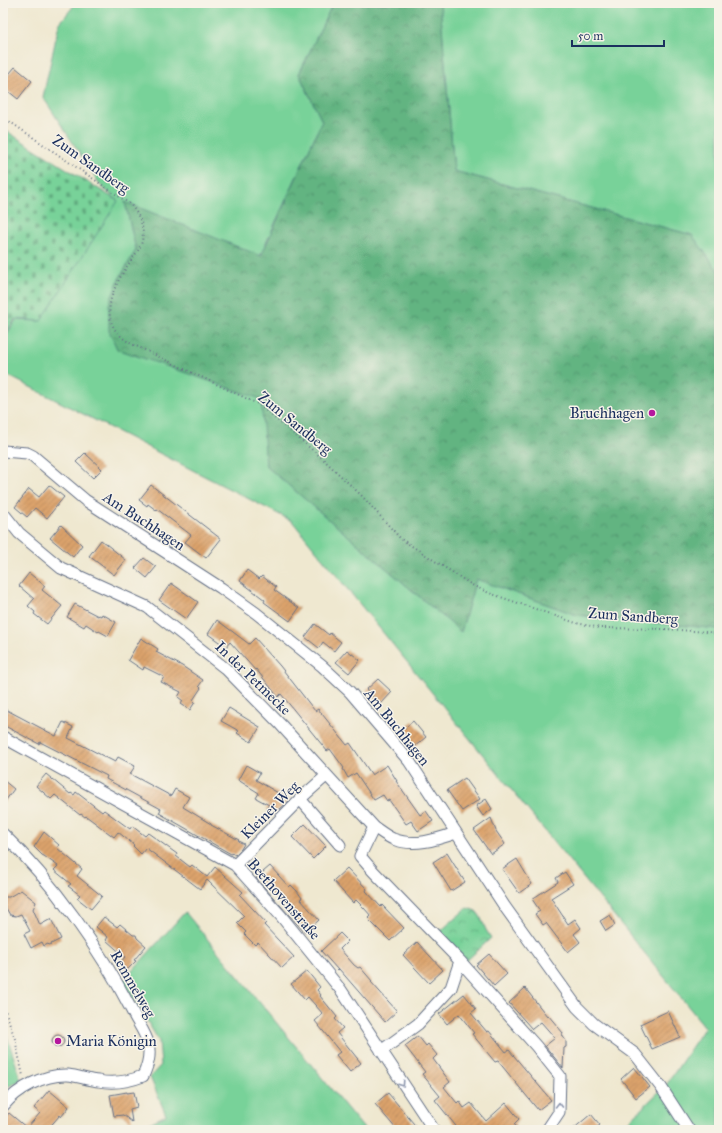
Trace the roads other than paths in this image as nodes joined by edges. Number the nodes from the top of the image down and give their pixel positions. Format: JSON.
{"nodes":[{"id":1,"x":3,"y":452,"type":"edge"},
{"id":2,"x":3,"y":512,"type":"edge"},
{"id":3,"x":3,"y":737,"type":"edge"},
{"id":4,"x":326,"y":776,"type":"junction"},
{"id":5,"x":300,"y":799,"type":"junction"},
{"id":6,"x":374,"y":827,"type":"junction"},
{"id":7,"x":3,"y":834,"type":"edge"},
{"id":8,"x":456,"y":834,"type":"junction"},
{"id":9,"x":340,"y":845,"type":"dead end"},
{"id":10,"x":235,"y":865,"type":"junction"},
{"id":11,"x":460,"y":961,"type":"junction"},
{"id":12,"x":381,"y":1051,"type":"junction"},
{"id":13,"x":3,"y":1106,"type":"edge"},
{"id":14,"x":434,"y":1130,"type":"edge"},
{"id":15,"x":547,"y":1130,"type":"edge"},
{"id":16,"x":689,"y":1130,"type":"edge"}],
"edges":[{"from":1,"to":8,"type":"street","name":"Am Buchhagen"},
{"from":2,"to":4,"type":"street","name":"In der Petmecke"},
{"from":3,"to":10,"type":"street","name":"Beethovenstraße"},
{"from":4,"to":5,"type":"street","name":"Kleiner Weg"},
{"from":4,"to":6,"type":"street","name":"In der Petmecke"},
{"from":5,"to":9,"type":"street"},
{"from":5,"to":10,"type":"street","name":"Kleiner Weg"},
{"from":6,"to":8,"type":"street","name":"In der Petmecke"},
{"from":6,"to":11,"type":"street"},
{"from":7,"to":13,"type":"street","name":"Remmelweg"},
{"from":8,"to":16,"type":"street","name":"Am Buchhagen"},
{"from":10,"to":12,"type":"street","name":"Beethovenstraße"},
{"from":11,"to":12,"type":"street"},
{"from":15,"to":11,"type":"street","one_way":true},
{"from":12,"to":14,"type":"street","name":"Beethovenstraße","one_way":true}]}
